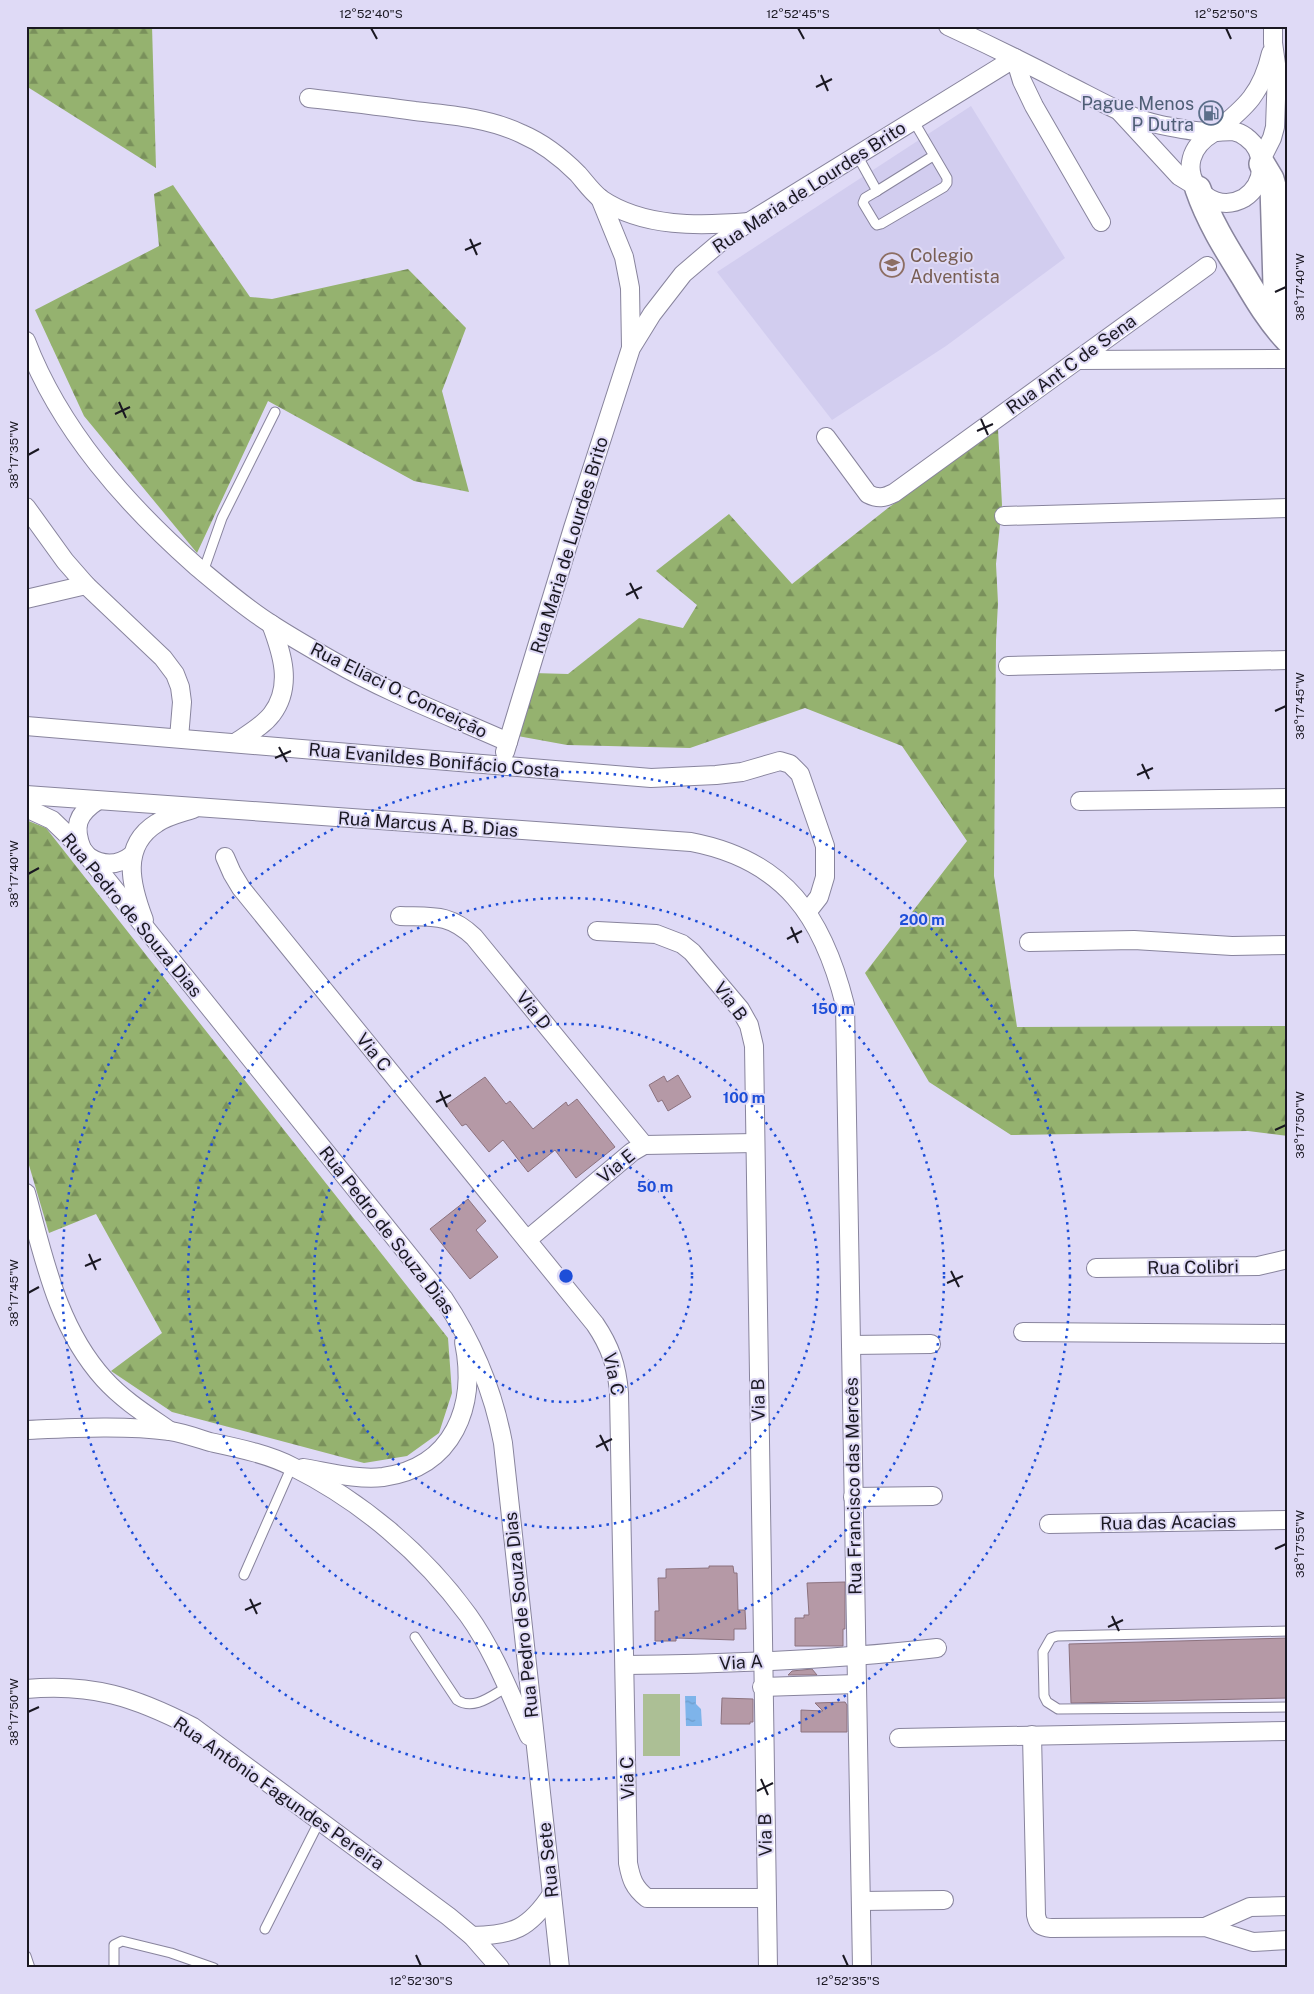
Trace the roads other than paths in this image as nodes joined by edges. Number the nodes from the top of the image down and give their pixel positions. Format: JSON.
{"nodes":[{"id":1,"x":948,"y":26,"type":"edge"},
{"id":2,"x":1273,"y":35,"type":"edge"},
{"id":3,"x":1015,"y":58,"type":"junction"},
{"id":4,"x":309,"y":98,"type":"dead end"},
{"id":5,"x":1118,"y":110,"type":"junction"},
{"id":6,"x":913,"y":120,"type":"junction"},
{"id":7,"x":1214,"y":132,"type":"junction"},
{"id":8,"x":857,"y":155,"type":"junction"},
{"id":9,"x":933,"y":156,"type":"junction"},
{"id":10,"x":1261,"y":162,"type":"junction"},
{"id":11,"x":1197,"y":188,"type":"junction"},
{"id":12,"x":877,"y":190,"type":"junction"},
{"id":13,"x":600,"y":198,"type":"junction"},
{"id":14,"x":749,"y":222,"type":"junction"},
{"id":15,"x":1101,"y":222,"type":"dead end"},
{"id":16,"x":1207,"y":266,"type":"dead end"},
{"id":17,"x":1274,"y":299,"type":"edge"},
{"id":18,"x":1288,"y":340,"type":"edge"},
{"id":19,"x":26,"y":341,"type":"edge"},
{"id":20,"x":631,"y":348,"type":"junction"},
{"id":21,"x":1288,"y":359,"type":"edge"},
{"id":22,"x":1078,"y":360,"type":"junction"},
{"id":23,"x":275,"y":412,"type":"dead end"},
{"id":24,"x":826,"y":437,"type":"dead end"},
{"id":25,"x":26,"y":507,"type":"edge"},
{"id":26,"x":1288,"y":508,"type":"edge"},
{"id":27,"x":1004,"y":516,"type":"dead end"},
{"id":28,"x":203,"y":572,"type":"junction"},
{"id":29,"x":86,"y":585,"type":"junction"},
{"id":30,"x":26,"y":599,"type":"edge"},
{"id":31,"x":270,"y":624,"type":"junction"},
{"id":32,"x":1288,"y":660,"type":"edge"},
{"id":33,"x":1008,"y":666,"type":"dead end"},
{"id":34,"x":26,"y":726,"type":"edge"},
{"id":35,"x":179,"y":738,"type":"junction"},
{"id":36,"x":508,"y":742,"type":"junction"},
{"id":37,"x":235,"y":743,"type":"junction"},
{"id":38,"x":501,"y":765,"type":"junction"},
{"id":39,"x":26,"y":795,"type":"edge"},
{"id":40,"x":1288,"y":798,"type":"edge"},
{"id":41,"x":97,"y":801,"type":"junction"},
{"id":42,"x":126,"y":801,"type":"junction"},
{"id":43,"x":1080,"y":801,"type":"dead end"},
{"id":44,"x":198,"y":807,"type":"junction"},
{"id":45,"x":26,"y":808,"type":"edge"},
{"id":46,"x":143,"y":835,"type":"junction"},
{"id":47,"x":84,"y":852,"type":"junction"},
{"id":48,"x":132,"y":855,"type":"junction"},
{"id":49,"x":225,"y":857,"type":"dead end"},
{"id":50,"x":808,"y":911,"type":"junction"},
{"id":51,"x":400,"y":916,"type":"dead end"},
{"id":52,"x":597,"y":931,"type":"dead end"},
{"id":53,"x":150,"y":936,"type":"junction"},
{"id":54,"x":1029,"y":942,"type":"dead end"},
{"id":55,"x":1288,"y":945,"type":"edge"},
{"id":56,"x":845,"y":1005,"type":"joint"},
{"id":57,"x":755,"y":1143,"type":"junction"},
{"id":58,"x":644,"y":1144,"type":"junction"},
{"id":59,"x":26,"y":1193,"type":"edge"},
{"id":60,"x":526,"y":1240,"type":"junction"},
{"id":61,"x":1288,"y":1259,"type":"edge"},
{"id":62,"x":1096,"y":1268,"type":"dead end"},
{"id":63,"x":461,"y":1325,"type":"junction"},
{"id":64,"x":1024,"y":1332,"type":"dead end"},
{"id":65,"x":1288,"y":1334,"type":"edge"},
{"id":66,"x":931,"y":1344,"type":"dead end"},
{"id":67,"x":850,"y":1346,"type":"junction"},
{"id":68,"x":26,"y":1430,"type":"edge"},
{"id":69,"x":171,"y":1431,"type":"junction"},
{"id":70,"x":292,"y":1466,"type":"junction"},
{"id":71,"x":934,"y":1496,"type":"dead end"},
{"id":72,"x":853,"y":1497,"type":"junction"},
{"id":73,"x":1288,"y":1520,"type":"edge"},
{"id":74,"x":1049,"y":1524,"type":"dead end"},
{"id":75,"x":244,"y":1574,"type":"dead end"},
{"id":76,"x":1288,"y":1632,"type":"edge"},
{"id":77,"x":415,"y":1637,"type":"dead end"},
{"id":78,"x":937,"y":1648,"type":"dead end"},
{"id":79,"x":856,"y":1657,"type":"junction"},
{"id":80,"x":762,"y":1661,"type":"junction"},
{"id":81,"x":625,"y":1665,"type":"junction"},
{"id":82,"x":856,"y":1684,"type":"junction"},
{"id":83,"x":762,"y":1686,"type":"junction"},
{"id":84,"x":507,"y":1687,"type":"junction"},
{"id":85,"x":26,"y":1688,"type":"edge"},
{"id":86,"x":1288,"y":1707,"type":"edge"},
{"id":87,"x":1288,"y":1731,"type":"edge"},
{"id":88,"x":1032,"y":1735,"type":"junction"},
{"id":89,"x":899,"y":1738,"type":"dead end"},
{"id":90,"x":536,"y":1752,"type":"junction"},
{"id":91,"x":320,"y":1820,"type":"junction"},
{"id":92,"x":552,"y":1894,"type":"junction"},
{"id":93,"x":766,"y":1898,"type":"junction"},
{"id":94,"x":944,"y":1900,"type":"dead end"},
{"id":95,"x":860,"y":1901,"type":"junction"},
{"id":96,"x":1288,"y":1906,"type":"edge"},
{"id":97,"x":1205,"y":1927,"type":"junction"},
{"id":98,"x":265,"y":1929,"type":"dead end"},
{"id":99,"x":472,"y":1936,"type":"junction"},
{"id":100,"x":1288,"y":1940,"type":"edge"},
{"id":101,"x":26,"y":1956,"type":"edge"},
{"id":102,"x":30,"y":1968,"type":"edge"},
{"id":103,"x":114,"y":1968,"type":"edge"},
{"id":104,"x":214,"y":1968,"type":"edge"},
{"id":105,"x":500,"y":1968,"type":"edge"},
{"id":106,"x":560,"y":1968,"type":"edge"},
{"id":107,"x":768,"y":1968,"type":"edge"},
{"id":108,"x":862,"y":1968,"type":"edge"}],
"edges":[{"from":1,"to":3,"type":"street"},
{"from":2,"to":7,"type":"street"},
{"from":2,"to":10,"type":"street"},
{"from":3,"to":5,"type":"street"},
{"from":3,"to":6,"type":"street","name":"Rua Maria de Lourdes Brito"},
{"from":3,"to":15,"type":"street"},
{"from":4,"to":13,"type":"street"},
{"from":5,"to":7,"type":"street"},
{"from":5,"to":11,"type":"street"},
{"from":6,"to":8,"type":"street","name":"Rua Maria de Lourdes Brito"},
{"from":6,"to":9,"type":"lane"},
{"from":7,"to":10,"type":"street"},
{"from":7,"to":11,"type":"street"},
{"from":8,"to":12,"type":"lane"},
{"from":8,"to":14,"type":"street","name":"Rua Maria de Lourdes Brito"},
{"from":9,"to":12,"type":"lane"},
{"from":9,"to":12,"type":"lane"},
{"from":10,"to":11,"type":"street"},
{"from":10,"to":17,"type":"street"},
{"from":11,"to":17,"type":"street"},
{"from":13,"to":14,"type":"street"},
{"from":13,"to":20,"type":"street","name":"Rua Maria de Lourdes Brito"},
{"from":14,"to":20,"type":"street","name":"Rua Maria de Lourdes Brito"},
{"from":16,"to":22,"type":"street","name":"Rua Ant C de Sena"},
{"from":17,"to":18,"type":"street"},
{"from":19,"to":28,"type":"street","name":"Rua Eliaci O. Conceição"},
{"from":20,"to":36,"type":"street","name":"Rua Maria de Lourdes Brito"},
{"from":21,"to":22,"type":"street"},
{"from":22,"to":24,"type":"street","name":"Rua Ant C de Sena"},
{"from":23,"to":28,"type":"lane"},
{"from":25,"to":29,"type":"street"},
{"from":26,"to":27,"type":"street"},
{"from":28,"to":31,"type":"street","name":"Rua Eliaci O. Conceição"},
{"from":29,"to":30,"type":"street"},
{"from":29,"to":35,"type":"street"},
{"from":31,"to":36,"type":"street","name":"Rua Eliaci O. Conceição"},
{"from":31,"to":37,"type":"street"},
{"from":32,"to":33,"type":"street"},
{"from":34,"to":35,"type":"street","name":"Rua Evanildes Bonifácio Costa"},
{"from":35,"to":37,"type":"street","name":"Rua Evanildes Bonifácio Costa"},
{"from":36,"to":38,"type":"street","name":"Rua Eliaci O. Conceição"},
{"from":37,"to":38,"type":"street","name":"Rua Evanildes Bonifácio Costa"},
{"from":38,"to":50,"type":"street","name":"Rua Evanildes Bonifácio Costa"},
{"from":39,"to":41,"type":"street","name":"Rua Marcus A. B. Dias"},
{"from":40,"to":43,"type":"street"},
{"from":41,"to":42,"type":"street","name":"Rua Marcus A. B. Dias"},
{"from":41,"to":47,"type":"street"},
{"from":42,"to":44,"type":"street","name":"Rua Marcus A. B. Dias"},
{"from":42,"to":46,"type":"street"},
{"from":44,"to":46,"type":"street"},
{"from":44,"to":50,"type":"street","name":"Rua Marcus A. B. Dias"},
{"from":45,"to":47,"type":"street","name":"Rua Pedro de Souza Dias"},
{"from":46,"to":48,"type":"street"},
{"from":47,"to":48,"type":"street"},
{"from":47,"to":53,"type":"street","name":"Rua Pedro de Souza Dias"},
{"from":48,"to":53,"type":"street"},
{"from":49,"to":60,"type":"street","name":"Via C"},
{"from":50,"to":56,"type":"street","name":"Rua Marcus A. B. Dias"},
{"from":51,"to":58,"type":"street","name":"Via D"},
{"from":52,"to":57,"type":"street","name":"Via B"},
{"from":53,"to":63,"type":"street","name":"Rua Pedro de Souza Dias"},
{"from":54,"to":55,"type":"street"},
{"from":56,"to":67,"type":"street","name":"Rua Francisco das Mercês"},
{"from":57,"to":58,"type":"street","name":"Via E"},
{"from":57,"to":80,"type":"street","name":"Via B"},
{"from":58,"to":60,"type":"street","name":"Via E"},
{"from":59,"to":69,"type":"street"},
{"from":60,"to":81,"type":"street","name":"Via C"},
{"from":61,"to":62,"type":"street","name":"Rua Colibri"},
{"from":63,"to":70,"type":"street"},
{"from":63,"to":90,"type":"street","name":"Rua Pedro de Souza Dias"},
{"from":64,"to":65,"type":"street"},
{"from":66,"to":67,"type":"street"},
{"from":67,"to":72,"type":"street","name":"Rua Francisco das Mercês"},
{"from":68,"to":69,"type":"street"},
{"from":69,"to":70,"type":"street"},
{"from":70,"to":75,"type":"lane"},
{"from":70,"to":84,"type":"street"},
{"from":71,"to":72,"type":"street"},
{"from":72,"to":79,"type":"street","name":"Rua Francisco das Mercês"},
{"from":73,"to":74,"type":"street","name":"Rua das Acacias"},
{"from":76,"to":86,"type":"lane"},
{"from":77,"to":84,"type":"lane"},
{"from":78,"to":79,"type":"street","name":"Via A"},
{"from":79,"to":80,"type":"street","name":"Via A"},
{"from":79,"to":82,"type":"street","name":"Rua Francisco das Mercês"},
{"from":80,"to":81,"type":"street","name":"Via A"},
{"from":80,"to":83,"type":"street","name":"Via B"},
{"from":81,"to":93,"type":"street","name":"Via C"},
{"from":82,"to":83,"type":"street"},
{"from":82,"to":95,"type":"street","name":"Rua Francisco das Mercês"},
{"from":83,"to":93,"type":"street","name":"Via B"},
{"from":84,"to":90,"type":"street"},
{"from":85,"to":91,"type":"street","name":"Rua Antônio Fagundes Pereira"},
{"from":87,"to":88,"type":"street"},
{"from":88,"to":89,"type":"street"},
{"from":88,"to":97,"type":"street"},
{"from":90,"to":92,"type":"street","name":"Rua Sete"},
{"from":91,"to":98,"type":"lane"},
{"from":91,"to":99,"type":"street","name":"Rua Antônio Fagundes Pereira"},
{"from":92,"to":99,"type":"street"},
{"from":92,"to":106,"type":"street","name":"Rua Sete"},
{"from":93,"to":107,"type":"street","name":"Via B"},
{"from":94,"to":95,"type":"street"},
{"from":95,"to":108,"type":"street","name":"Rua Francisco das Mercês"},
{"from":96,"to":97,"type":"street"},
{"from":97,"to":100,"type":"street"},
{"from":99,"to":105,"type":"street","name":"Rua Antônio Fagundes Pereira"},
{"from":101,"to":102,"type":"lane"},
{"from":103,"to":104,"type":"lane"}]}
